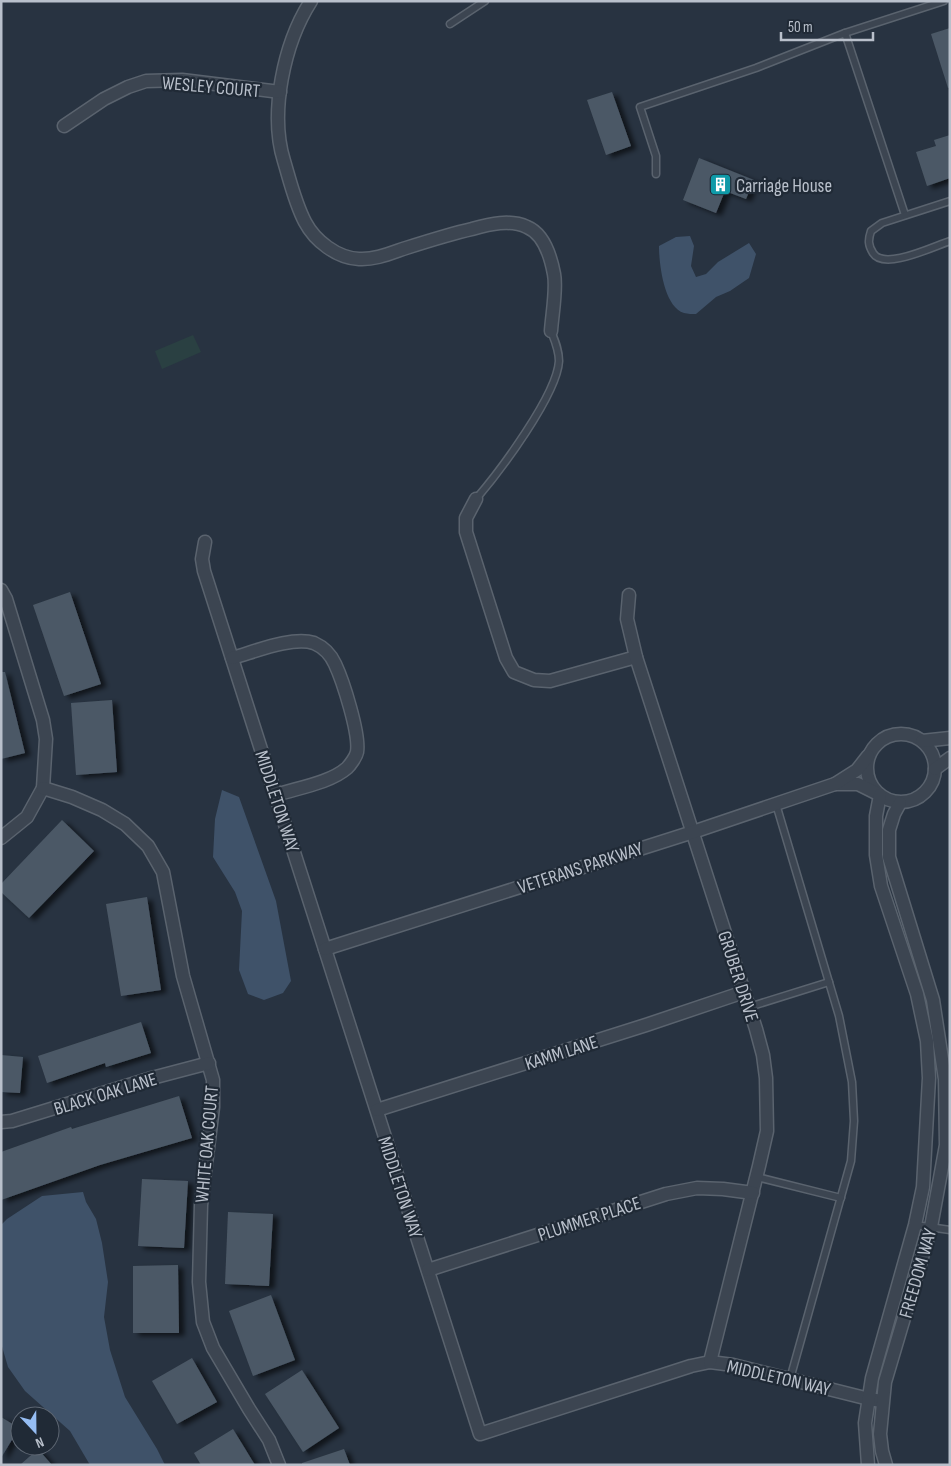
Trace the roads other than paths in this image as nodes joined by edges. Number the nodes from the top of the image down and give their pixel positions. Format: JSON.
{"nodes":[{"id":1,"x":311,"y":1,"type":"edge"},
{"id":2,"x":485,"y":1,"type":"edge"},
{"id":3,"x":944,"y":1,"type":"edge"},
{"id":4,"x":450,"y":24,"type":"dead end"},
{"id":5,"x":845,"y":32,"type":"junction"},
{"id":6,"x":280,"y":92,"type":"junction"},
{"id":7,"x":64,"y":126,"type":"dead end"},
{"id":8,"x":656,"y":174,"type":"dead end"},
{"id":9,"x":950,"y":201,"type":"edge"},
{"id":10,"x":905,"y":215,"type":"junction"},
{"id":11,"x":950,"y":240,"type":"edge"},
{"id":12,"x":551,"y":331,"type":"joint"},
{"id":13,"x":476,"y":499,"type":"joint"},
{"id":14,"x":205,"y":542,"type":"dead end"},
{"id":15,"x":1,"y":590,"type":"edge"},
{"id":16,"x":629,"y":595,"type":"dead end"},
{"id":17,"x":636,"y":657,"type":"junction"},
{"id":18,"x":232,"y":658,"type":"junction"},
{"id":19,"x":950,"y":738,"type":"edge"},
{"id":20,"x":922,"y":741,"type":"junction"},
{"id":21,"x":868,"y":756,"type":"junction"},
{"id":22,"x":950,"y":758,"type":"edge"},
{"id":23,"x":936,"y":769,"type":"junction"},
{"id":24,"x":835,"y":784,"type":"junction"},
{"id":25,"x":43,"y":788,"type":"junction"},
{"id":26,"x":878,"y":794,"type":"junction"},
{"id":27,"x":276,"y":795,"type":"junction"},
{"id":28,"x":900,"y":803,"type":"junction"},
{"id":29,"x":776,"y":804,"type":"junction"},
{"id":30,"x":693,"y":832,"type":"junction"},
{"id":31,"x":1,"y":838,"type":"edge"},
{"id":32,"x":914,"y":943,"type":"junction"},
{"id":33,"x":902,"y":948,"type":"junction"},
{"id":34,"x":325,"y":949,"type":"junction"},
{"id":35,"x":829,"y":982,"type":"junction"},
{"id":36,"x":744,"y":992,"type":"junction"},
{"id":37,"x":749,"y":1006,"type":"junction"},
{"id":38,"x":209,"y":1064,"type":"junction"},
{"id":39,"x":929,"y":1078,"type":"junction"},
{"id":40,"x":945,"y":1079,"type":"junction"},
{"id":41,"x":377,"y":1110,"type":"junction"},
{"id":42,"x":1,"y":1122,"type":"edge"},
{"id":43,"x":757,"y":1177,"type":"junction"},
{"id":44,"x":753,"y":1193,"type":"junction"},
{"id":45,"x":841,"y":1198,"type":"junction"},
{"id":46,"x":915,"y":1225,"type":"junction"},
{"id":47,"x":931,"y":1227,"type":"junction"},
{"id":48,"x":950,"y":1230,"type":"edge"},
{"id":49,"x":428,"y":1270,"type":"junction"},
{"id":50,"x":710,"y":1362,"type":"junction"},
{"id":51,"x":790,"y":1379,"type":"junction"},
{"id":52,"x":869,"y":1399,"type":"junction"},
{"id":53,"x":882,"y":1401,"type":"junction"},
{"id":54,"x":279,"y":1465,"type":"edge"},
{"id":55,"x":868,"y":1465,"type":"edge"},
{"id":56,"x":886,"y":1465,"type":"edge"}],
"edges":[{"from":1,"to":6,"type":"street"},
{"from":2,"to":4,"type":"lane"},
{"from":3,"to":5,"type":"lane"},
{"from":5,"to":8,"type":"lane"},
{"from":5,"to":10,"type":"lane"},
{"from":6,"to":7,"type":"street","name":"WESLEY COURT"},
{"from":6,"to":12,"type":"street"},
{"from":9,"to":10,"type":"lane"},
{"from":10,"to":11,"type":"lane"},
{"from":12,"to":13,"type":"lane"},
{"from":13,"to":17,"type":"street"},
{"from":14,"to":18,"type":"street","name":"MIDDLETON WAY"},
{"from":15,"to":25,"type":"street"},
{"from":16,"to":17,"type":"street","name":"GRUBER DRIVE"},
{"from":17,"to":30,"type":"street","name":"GRUBER DRIVE"},
{"from":18,"to":27,"type":"street","name":"MIDDLETON WAY"},
{"from":18,"to":27,"type":"street"},
{"from":19,"to":20,"type":"street"},
{"from":20,"to":21,"type":"street"},
{"from":20,"to":23,"type":"street"},
{"from":21,"to":24,"type":"street","name":"VETERANS PARKWAY"},
{"from":21,"to":26,"type":"street"},
{"from":22,"to":23,"type":"street"},
{"from":23,"to":28,"type":"street"},
{"from":24,"to":26,"type":"street","name":"VETERANS PARKWAY"},
{"from":24,"to":29,"type":"street","name":"VETERANS PARKWAY"},
{"from":25,"to":31,"type":"street"},
{"from":25,"to":38,"type":"street","name":"WHITE OAK COURT"},
{"from":26,"to":28,"type":"street"},
{"from":26,"to":33,"type":"street","name":"FREEDOM WAY"},
{"from":27,"to":34,"type":"street","name":"MIDDLETON WAY"},
{"from":28,"to":32,"type":"street","name":"FREEDOM WAY"},
{"from":29,"to":30,"type":"street","name":"VETERANS PARKWAY"},
{"from":29,"to":35,"type":"lane"},
{"from":30,"to":34,"type":"street","name":"VETERANS PARKWAY"},
{"from":30,"to":36,"type":"street","name":"GRUBER DRIVE"},
{"from":32,"to":33,"type":"lane"},
{"from":32,"to":40,"type":"street","name":"FREEDOM WAY"},
{"from":33,"to":39,"type":"street","name":"FREEDOM WAY"},
{"from":34,"to":41,"type":"street","name":"MIDDLETON WAY"},
{"from":35,"to":37,"type":"lane"},
{"from":35,"to":45,"type":"lane"},
{"from":36,"to":37,"type":"street","name":"GRUBER DRIVE"},
{"from":36,"to":41,"type":"street","name":"KAMM LANE"},
{"from":37,"to":43,"type":"street","name":"GRUBER DRIVE"},
{"from":38,"to":42,"type":"street","name":"BLACK OAK LANE"},
{"from":38,"to":54,"type":"street","name":"WHITE OAK COURT"},
{"from":39,"to":40,"type":"street"},
{"from":39,"to":46,"type":"street","name":"FREEDOM WAY"},
{"from":40,"to":47,"type":"street","name":"FREEDOM WAY"},
{"from":41,"to":49,"type":"street","name":"MIDDLETON WAY"},
{"from":43,"to":44,"type":"street","name":"GRUBER DRIVE"},
{"from":43,"to":45,"type":"lane"},
{"from":44,"to":49,"type":"street","name":"PLUMMER PLACE"},
{"from":44,"to":50,"type":"street","name":"GRUBER DRIVE"},
{"from":45,"to":51,"type":"lane"},
{"from":46,"to":47,"type":"lane"},
{"from":46,"to":52,"type":"street","name":"FREEDOM WAY"},
{"from":47,"to":48,"type":"lane"},
{"from":47,"to":53,"type":"street","name":"FREEDOM WAY"},
{"from":49,"to":50,"type":"street","name":"MIDDLETON WAY"},
{"from":50,"to":51,"type":"street","name":"MIDDLETON WAY"},
{"from":51,"to":52,"type":"street","name":"MIDDLETON WAY"},
{"from":52,"to":53,"type":"street","name":"MIDDLETON WAY"},
{"from":52,"to":55,"type":"street","name":"FREEDOM WAY"},
{"from":53,"to":56,"type":"street","name":"FREEDOM WAY"}]}
